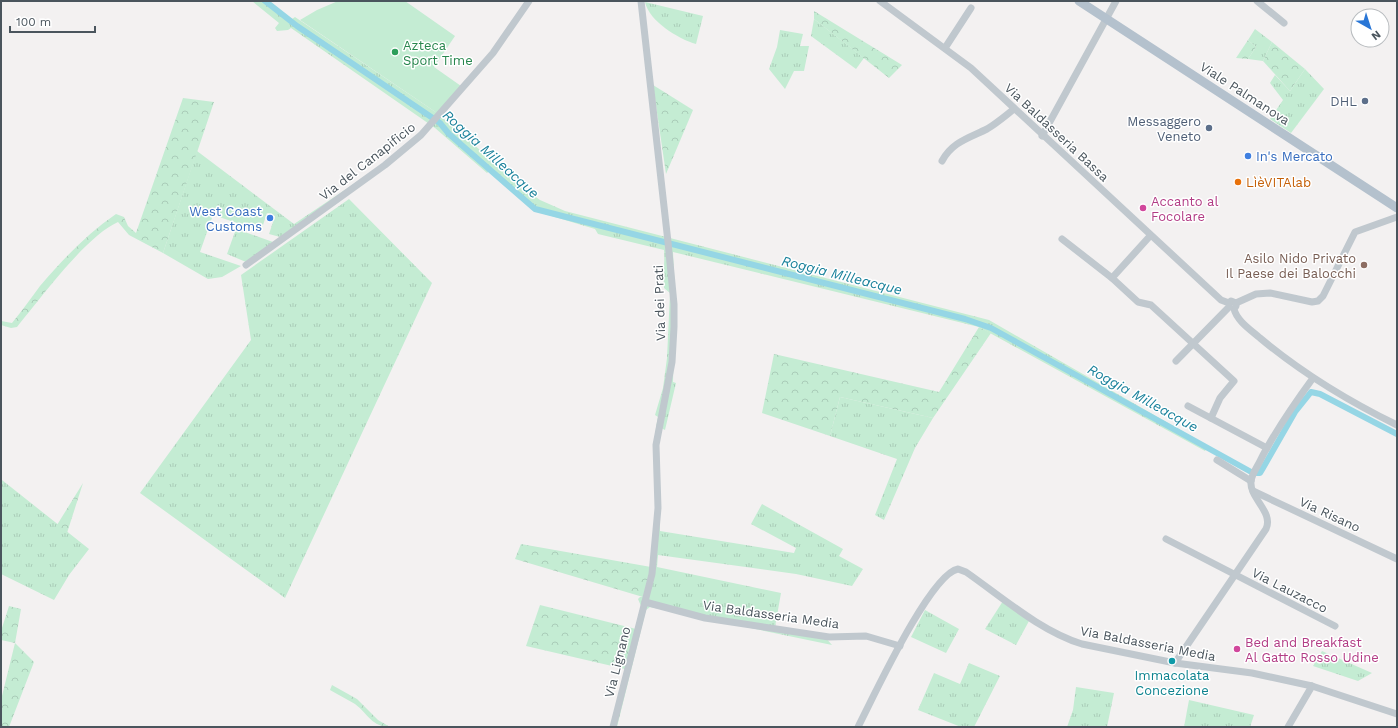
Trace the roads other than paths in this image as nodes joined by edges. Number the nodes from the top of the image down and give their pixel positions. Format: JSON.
{"nodes":[{"id":1,"x":529,"y":1,"type":"edge"},
{"id":2,"x":641,"y":1,"type":"edge"},
{"id":3,"x":880,"y":1,"type":"edge"},
{"id":4,"x":1079,"y":1,"type":"edge"},
{"id":5,"x":1116,"y":1,"type":"edge"},
{"id":6,"x":1257,"y":1,"type":"edge"},
{"id":7,"x":971,"y":8,"type":"dead end"},
{"id":8,"x":1106,"y":18,"type":"junction"},
{"id":9,"x":1284,"y":23,"type":"dead end"},
{"id":10,"x":945,"y":48,"type":"junction"},
{"id":11,"x":1014,"y":109,"type":"junction"},
{"id":12,"x":1042,"y":136,"type":"junction"},
{"id":13,"x":942,"y":160,"type":"dead end"},
{"id":14,"x":1397,"y":208,"type":"edge"},
{"id":15,"x":1397,"y":217,"type":"edge"},
{"id":16,"x":1150,"y":236,"type":"junction"},
{"id":17,"x":1062,"y":239,"type":"dead end"},
{"id":18,"x":246,"y":265,"type":"dead end"},
{"id":19,"x":1112,"y":278,"type":"junction"},
{"id":20,"x":1232,"y":305,"type":"junction"},
{"id":21,"x":1193,"y":343,"type":"junction"},
{"id":22,"x":1176,"y":361,"type":"dead end"},
{"id":23,"x":1313,"y":378,"type":"junction"},
{"id":24,"x":1188,"y":406,"type":"dead end"},
{"id":25,"x":1211,"y":418,"type":"junction"},
{"id":26,"x":1397,"y":425,"type":"edge"},
{"id":27,"x":1267,"y":448,"type":"junction"},
{"id":28,"x":1217,"y":460,"type":"dead end"},
{"id":29,"x":1253,"y":476,"type":"junction"},
{"id":30,"x":1253,"y":491,"type":"junction"},
{"id":31,"x":1166,"y":539,"type":"dead end"},
{"id":32,"x":1397,"y":559,"type":"edge"},
{"id":33,"x":1235,"y":575,"type":"junction"},
{"id":34,"x":645,"y":602,"type":"junction"},
{"id":35,"x":1335,"y":626,"type":"dead end"},
{"id":36,"x":900,"y":646,"type":"junction"},
{"id":37,"x":1175,"y":663,"type":"junction"},
{"id":38,"x":1312,"y":686,"type":"junction"},
{"id":39,"x":1397,"y":714,"type":"edge"},
{"id":40,"x":613,"y":727,"type":"edge"},
{"id":41,"x":858,"y":727,"type":"edge"},
{"id":42,"x":1288,"y":727,"type":"edge"}],
"edges":[{"from":1,"to":18,"type":"street","name":"Via del Canapificio"},
{"from":2,"to":34,"type":"street","name":"Via dei Prati"},
{"from":3,"to":10,"type":"street","name":"Via Baldasseria Bassa"},
{"from":4,"to":8,"type":"main road","name":"Viale Palmanova"},
{"from":5,"to":8,"type":"street"},
{"from":6,"to":9,"type":"street"},
{"from":7,"to":10,"type":"street"},
{"from":8,"to":12,"type":"street"},
{"from":8,"to":14,"type":"main road","name":"Viale Palmanova"},
{"from":10,"to":11,"type":"street","name":"Via Baldasseria Bassa"},
{"from":11,"to":12,"type":"street","name":"Via Baldasseria Bassa"},
{"from":11,"to":13,"type":"street"},
{"from":12,"to":16,"type":"street","name":"Via Baldasseria Bassa"},
{"from":15,"to":20,"type":"street"},
{"from":16,"to":19,"type":"street"},
{"from":16,"to":20,"type":"street","name":"Via Baldasseria Bassa"},
{"from":17,"to":19,"type":"street"},
{"from":19,"to":21,"type":"street"},
{"from":20,"to":21,"type":"street"},
{"from":20,"to":23,"type":"street","name":"Via Baldasseria Bassa"},
{"from":21,"to":22,"type":"street"},
{"from":21,"to":25,"type":"street"},
{"from":23,"to":26,"type":"street","name":"Via Baldasseria Bassa"},
{"from":23,"to":27,"type":"street"},
{"from":24,"to":25,"type":"street"},
{"from":25,"to":27,"type":"street"},
{"from":27,"to":29,"type":"street"},
{"from":28,"to":29,"type":"street"},
{"from":29,"to":30,"type":"street","name":"Via Lauzacco"},
{"from":30,"to":32,"type":"street","name":"Via Risano"},
{"from":30,"to":33,"type":"street","name":"Via Lauzacco"},
{"from":31,"to":33,"type":"street","name":"Via Lauzacco"},
{"from":33,"to":35,"type":"street","name":"Via Lauzacco"},
{"from":33,"to":37,"type":"street","name":"Via Lauzacco"},
{"from":34,"to":36,"type":"street","name":"Via Baldasseria Media"},
{"from":34,"to":40,"type":"street","name":"Via Lignano"},
{"from":36,"to":37,"type":"street","name":"Via Baldasseria Media"},
{"from":36,"to":41,"type":"street"},
{"from":37,"to":38,"type":"street","name":"Via Baldasseria Media"},
{"from":38,"to":39,"type":"street","name":"Via Baldasseria Media"},
{"from":38,"to":42,"type":"street"}]}
